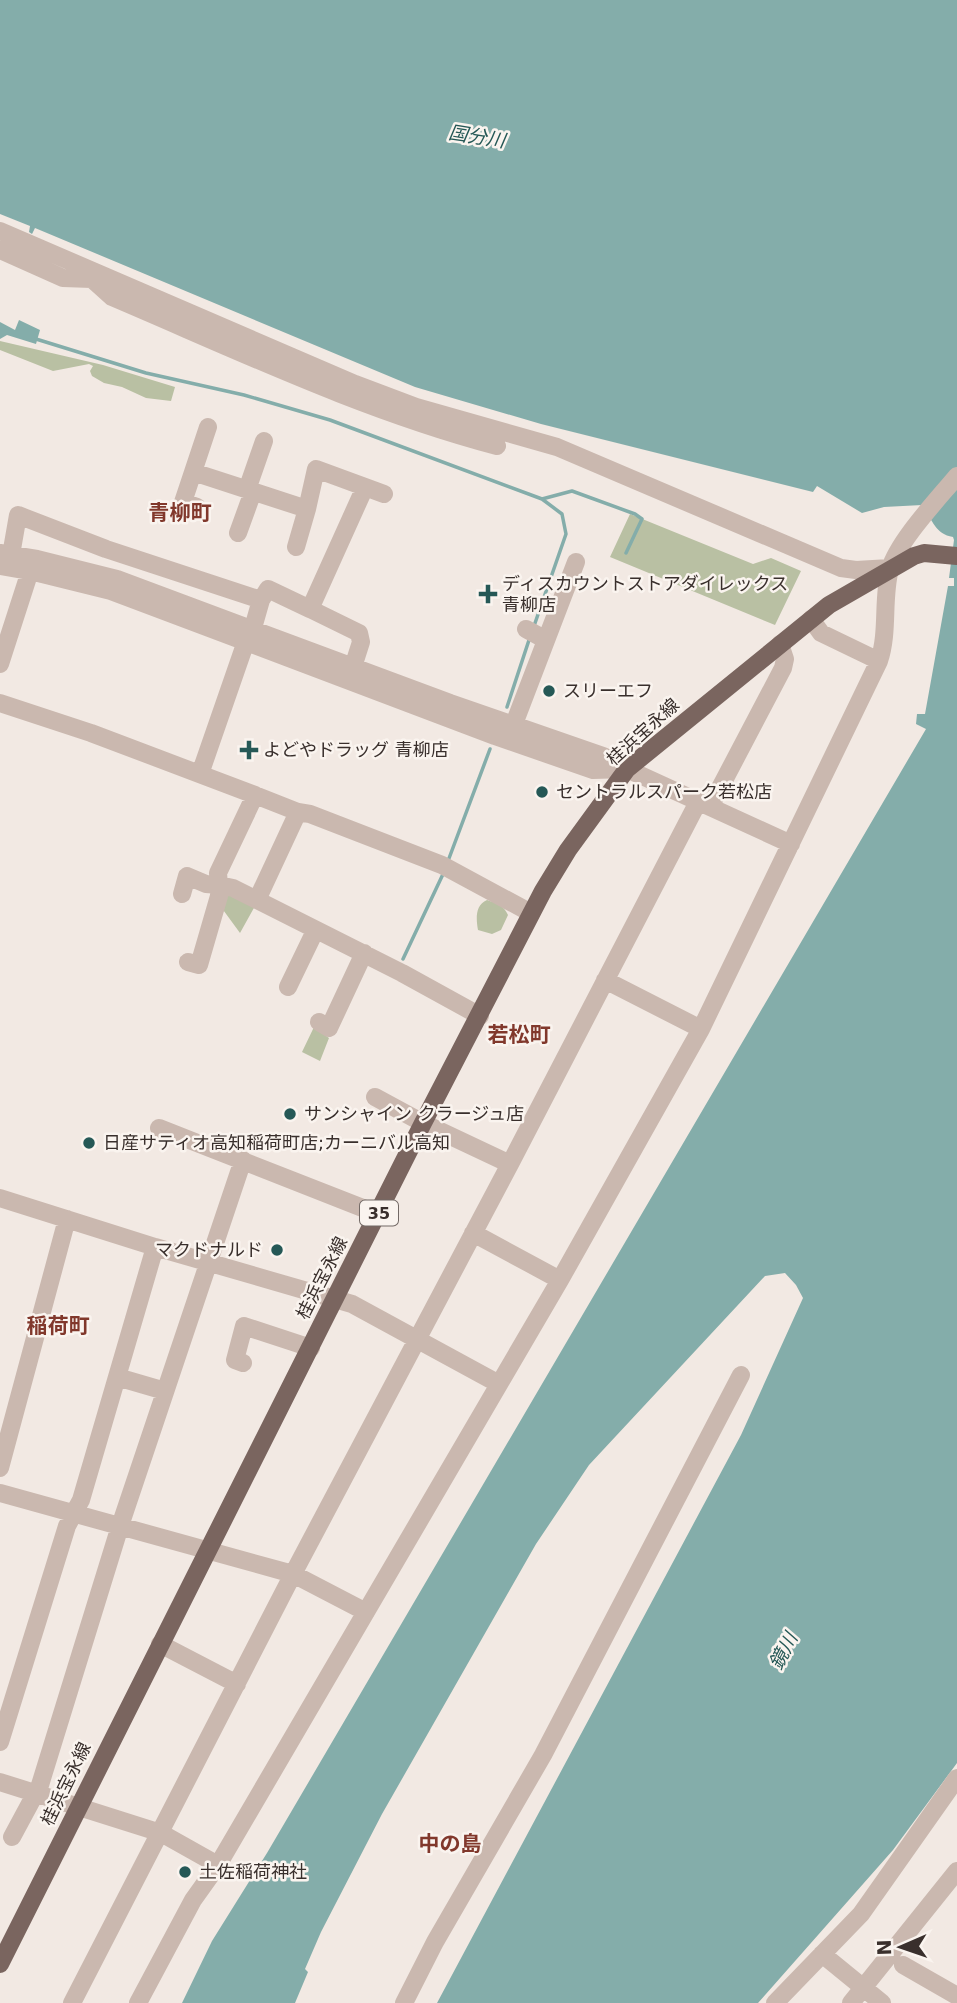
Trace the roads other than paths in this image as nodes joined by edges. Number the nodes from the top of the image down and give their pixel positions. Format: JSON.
{"nodes":[{"id":1,"x":0,"y":231,"type":"edge"},
{"id":2,"x":0,"y":250,"type":"edge"},
{"id":3,"x":94,"y":275,"type":"junction"},
{"id":4,"x":208,"y":426,"type":"dead end"},
{"id":5,"x":264,"y":441,"type":"dead end"},
{"id":6,"x":497,"y":446,"type":"dead end"},
{"id":7,"x":193,"y":472,"type":"junction"},
{"id":8,"x":957,"y":476,"type":"edge"},
{"id":9,"x":365,"y":487,"type":"junction"},
{"id":10,"x":250,"y":490,"type":"junction"},
{"id":11,"x":384,"y":494,"type":"dead end"},
{"id":12,"x":197,"y":507,"type":"dead end"},
{"id":13,"x":307,"y":509,"type":"junction"},
{"id":14,"x":238,"y":533,"type":"dead end"},
{"id":15,"x":296,"y":547,"type":"dead end"},
{"id":16,"x":4,"y":558,"type":"edge"},
{"id":17,"x":952,"y":561,"type":"edge"},
{"id":18,"x":576,"y":562,"type":"dead end"},
{"id":19,"x":890,"y":568,"type":"junction"},
{"id":20,"x":30,"y":570,"type":"junction"},
{"id":21,"x":261,"y":600,"type":"junction"},
{"id":22,"x":310,"y":609,"type":"junction"},
{"id":23,"x":811,"y":619,"type":"junction"},
{"id":24,"x":526,"y":629,"type":"dead end"},
{"id":25,"x":250,"y":635,"type":"junction"},
{"id":26,"x":546,"y":640,"type":"junction"},
{"id":27,"x":780,"y":644,"type":"junction"},
{"id":28,"x":879,"y":661,"type":"junction"},
{"id":29,"x":0,"y":664,"type":"edge"},
{"id":30,"x":353,"y":667,"type":"junction"},
{"id":31,"x":0,"y":704,"type":"edge"},
{"id":32,"x":514,"y":724,"type":"junction"},
{"id":33,"x":627,"y":769,"type":"junction"},
{"id":34,"x":200,"y":774,"type":"junction"},
{"id":35,"x":255,"y":795,"type":"junction"},
{"id":36,"x":704,"y":805,"type":"junction"},
{"id":37,"x":298,"y":812,"type":"junction"},
{"id":38,"x":791,"y":844,"type":"junction"},
{"id":39,"x":219,"y":885,"type":"junction"},
{"id":40,"x":182,"y":894,"type":"dead end"},
{"id":41,"x":257,"y":900,"type":"junction"},
{"id":42,"x":531,"y":913,"type":"junction"},
{"id":43,"x":315,"y":931,"type":"junction"},
{"id":44,"x":364,"y":953,"type":"junction"},
{"id":45,"x":188,"y":962,"type":"dead end"},
{"id":46,"x":606,"y":980,"type":"junction"},
{"id":47,"x":288,"y":987,"type":"dead end"},
{"id":48,"x":480,"y":1016,"type":"junction"},
{"id":49,"x":319,"y":1022,"type":"dead end"},
{"id":50,"x":701,"y":1029,"type":"junction"},
{"id":51,"x":375,"y":1097,"type":"dead end"},
{"id":52,"x":423,"y":1123,"type":"junction"},
{"id":53,"x":159,"y":1128,"type":"dead end"},
{"id":54,"x":243,"y":1160,"type":"junction"},
{"id":55,"x":510,"y":1164,"type":"junction"},
{"id":56,"x":0,"y":1198,"type":"edge"},
{"id":57,"x":378,"y":1214,"type":"junction"},
{"id":58,"x":67,"y":1219,"type":"junction"},
{"id":59,"x":474,"y":1233,"type":"junction"},
{"id":60,"x":155,"y":1247,"type":"junction"},
{"id":61,"x":208,"y":1263,"type":"junction"},
{"id":62,"x":560,"y":1280,"type":"junction"},
{"id":63,"x":336,"y":1299,"type":"junction"},
{"id":64,"x":417,"y":1339,"type":"junction"},
{"id":65,"x":311,"y":1348,"type":"junction"},
{"id":66,"x":243,"y":1363,"type":"dead end"},
{"id":67,"x":741,"y":1375,"type":"dead end"},
{"id":68,"x":117,"y":1377,"type":"junction"},
{"id":69,"x":499,"y":1384,"type":"junction"},
{"id":70,"x":165,"y":1391,"type":"junction"},
{"id":71,"x":0,"y":1468,"type":"edge"},
{"id":72,"x":0,"y":1493,"type":"edge"},
{"id":73,"x":75,"y":1514,"type":"junction"},
{"id":74,"x":120,"y":1526,"type":"junction"},
{"id":75,"x":206,"y":1551,"type":"junction"},
{"id":76,"x":293,"y":1574,"type":"junction"},
{"id":77,"x":366,"y":1612,"type":"junction"},
{"id":78,"x":160,"y":1644,"type":"junction"},
{"id":79,"x":237,"y":1684,"type":"junction"},
{"id":80,"x":0,"y":1742,"type":"edge"},
{"id":81,"x":957,"y":1778,"type":"edge"},
{"id":82,"x":0,"y":1782,"type":"edge"},
{"id":83,"x":35,"y":1793,"type":"junction"},
{"id":84,"x":79,"y":1806,"type":"junction"},
{"id":85,"x":161,"y":1833,"type":"junction"},
{"id":86,"x":12,"y":1837,"type":"dead end"},
{"id":87,"x":218,"y":1865,"type":"junction"},
{"id":88,"x":957,"y":1871,"type":"edge"},
{"id":89,"x":822,"y":1954,"type":"junction"},
{"id":90,"x":0,"y":1964,"type":"edge"},
{"id":91,"x":903,"y":1965,"type":"dead end"},
{"id":92,"x":863,"y":1987,"type":"junction"},
{"id":93,"x":957,"y":1996,"type":"edge"},
{"id":94,"x":72,"y":2003,"type":"edge"},
{"id":95,"x":138,"y":2003,"type":"edge"},
{"id":96,"x":404,"y":2003,"type":"edge"},
{"id":97,"x":775,"y":2003,"type":"edge"},
{"id":98,"x":850,"y":2003,"type":"edge"},
{"id":99,"x":882,"y":2003,"type":"edge"}],
"edges":[{"from":1,"to":3,"type":"street"},
{"from":2,"to":3,"type":"street"},
{"from":3,"to":6,"type":"street"},
{"from":3,"to":19,"type":"street"},
{"from":4,"to":7,"type":"street"},
{"from":5,"to":10,"type":"street"},
{"from":7,"to":10,"type":"street"},
{"from":7,"to":12,"type":"street"},
{"from":8,"to":19,"type":"street"},
{"from":9,"to":11,"type":"street"},
{"from":9,"to":13,"type":"street"},
{"from":9,"to":22,"type":"street"},
{"from":10,"to":13,"type":"street"},
{"from":10,"to":14,"type":"street"},
{"from":13,"to":15,"type":"street"},
{"from":16,"to":20,"type":"street"},
{"from":16,"to":21,"type":"street"},
{"from":16,"to":25,"type":"street"},
{"from":17,"to":19,"type":"main road","name":"桂浜宝永線","number":"35"},
{"from":18,"to":26,"type":"street"},
{"from":19,"to":23,"type":"main road","name":"桂浜宝永線","number":"35"},
{"from":19,"to":28,"type":"street"},
{"from":20,"to":25,"type":"street"},
{"from":20,"to":29,"type":"street"},
{"from":21,"to":22,"type":"street"},
{"from":21,"to":25,"type":"street"},
{"from":22,"to":30,"type":"street"},
{"from":23,"to":27,"type":"main road","name":"桂浜宝永線","number":"35"},
{"from":23,"to":28,"type":"street"},
{"from":24,"to":26,"type":"street"},
{"from":25,"to":30,"type":"street"},
{"from":25,"to":33,"type":"street"},
{"from":25,"to":34,"type":"street"},
{"from":26,"to":32,"type":"street"},
{"from":27,"to":33,"type":"main road","name":"桂浜宝永線","number":"35"},
{"from":27,"to":36,"type":"street"},
{"from":28,"to":38,"type":"street"},
{"from":30,"to":32,"type":"street"},
{"from":31,"to":34,"type":"street"},
{"from":32,"to":33,"type":"street"},
{"from":33,"to":36,"type":"street"},
{"from":33,"to":42,"type":"main road","name":"桂浜宝永線","number":"35"},
{"from":34,"to":35,"type":"street"},
{"from":35,"to":37,"type":"street"},
{"from":35,"to":39,"type":"street"},
{"from":36,"to":38,"type":"street"},
{"from":36,"to":46,"type":"street"},
{"from":37,"to":41,"type":"street"},
{"from":37,"to":42,"type":"street"},
{"from":38,"to":50,"type":"street"},
{"from":39,"to":40,"type":"street"},
{"from":39,"to":41,"type":"street"},
{"from":39,"to":45,"type":"street"},
{"from":41,"to":43,"type":"street"},
{"from":42,"to":48,"type":"main road","name":"桂浜宝永線","number":"35"},
{"from":43,"to":44,"type":"street"},
{"from":43,"to":47,"type":"street"},
{"from":44,"to":48,"type":"street"},
{"from":44,"to":49,"type":"street"},
{"from":46,"to":50,"type":"street"},
{"from":46,"to":55,"type":"street"},
{"from":48,"to":52,"type":"main road","name":"桂浜宝永線","number":"35"},
{"from":50,"to":62,"type":"street"},
{"from":51,"to":52,"type":"street"},
{"from":52,"to":55,"type":"street"},
{"from":52,"to":57,"type":"main road","name":"桂浜宝永線","number":"35"},
{"from":53,"to":54,"type":"street"},
{"from":54,"to":57,"type":"street"},
{"from":54,"to":61,"type":"street"},
{"from":55,"to":59,"type":"street"},
{"from":56,"to":58,"type":"street"},
{"from":57,"to":63,"type":"main road","name":"桂浜宝永線","number":"35"},
{"from":58,"to":60,"type":"street"},
{"from":58,"to":71,"type":"street"},
{"from":59,"to":62,"type":"street"},
{"from":59,"to":64,"type":"street"},
{"from":60,"to":61,"type":"street"},
{"from":60,"to":68,"type":"street"},
{"from":61,"to":63,"type":"street"},
{"from":61,"to":70,"type":"street"},
{"from":62,"to":69,"type":"street"},
{"from":63,"to":64,"type":"street"},
{"from":63,"to":65,"type":"main road","name":"桂浜宝永線","number":"35"},
{"from":64,"to":69,"type":"street"},
{"from":64,"to":76,"type":"street"},
{"from":65,"to":66,"type":"street"},
{"from":65,"to":75,"type":"main road","name":"桂浜宝永線","number":"35"},
{"from":67,"to":96,"type":"street"},
{"from":68,"to":70,"type":"street"},
{"from":68,"to":73,"type":"street"},
{"from":69,"to":77,"type":"street"},
{"from":70,"to":74,"type":"street"},
{"from":72,"to":73,"type":"street"},
{"from":73,"to":74,"type":"street"},
{"from":73,"to":80,"type":"street"},
{"from":74,"to":75,"type":"street"},
{"from":74,"to":83,"type":"street"},
{"from":75,"to":76,"type":"street"},
{"from":75,"to":78,"type":"main road","name":"桂浜宝永線","number":"35"},
{"from":76,"to":77,"type":"street"},
{"from":76,"to":79,"type":"street"},
{"from":77,"to":87,"type":"street"},
{"from":78,"to":79,"type":"street"},
{"from":78,"to":84,"type":"main road","name":"桂浜宝永線","number":"35"},
{"from":79,"to":85,"type":"street"},
{"from":81,"to":89,"type":"street"},
{"from":82,"to":83,"type":"street"},
{"from":83,"to":84,"type":"street"},
{"from":83,"to":86,"type":"street"},
{"from":84,"to":85,"type":"street"},
{"from":84,"to":90,"type":"main road","name":"桂浜宝永線","number":"35"},
{"from":85,"to":87,"type":"street"},
{"from":85,"to":94,"type":"street"},
{"from":87,"to":95,"type":"street"},
{"from":88,"to":92,"type":"street"},
{"from":89,"to":92,"type":"street"},
{"from":89,"to":97,"type":"street"},
{"from":91,"to":93,"type":"street"},
{"from":92,"to":98,"type":"street"},
{"from":92,"to":99,"type":"street"}]}
